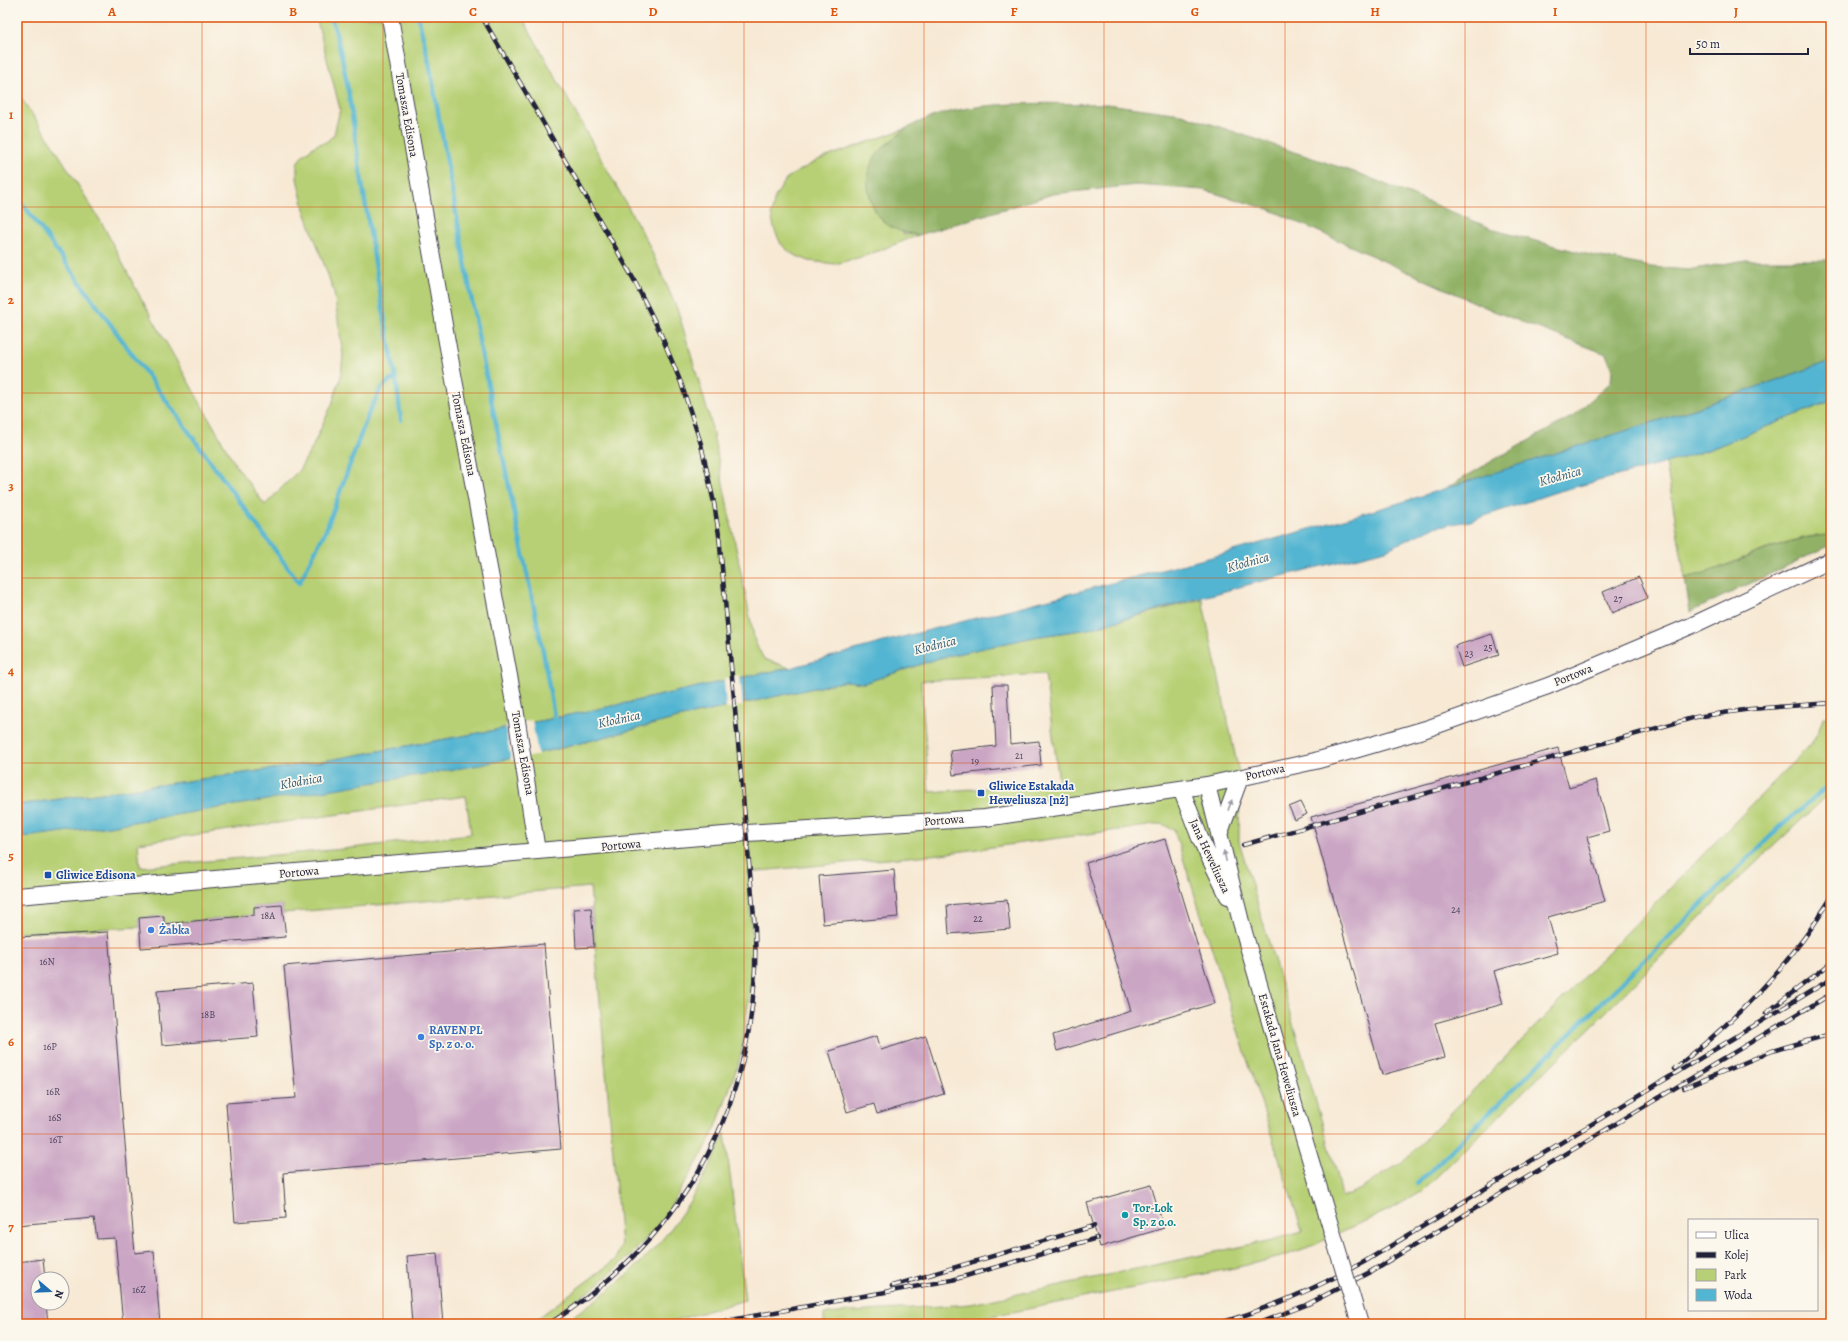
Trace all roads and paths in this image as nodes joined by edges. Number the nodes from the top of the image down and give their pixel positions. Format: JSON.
{"nodes":[{"id":1,"x":390,"y":17,"type":"edge"},
{"id":2,"x":1831,"y":560,"type":"edge"},
{"id":3,"x":1240,"y":778,"type":"junction"},
{"id":4,"x":1208,"y":785,"type":"junction"},
{"id":5,"x":1181,"y":789,"type":"junction"},
{"id":6,"x":1220,"y":832,"type":"junction"},
{"id":7,"x":537,"y":851,"type":"junction"},
{"id":8,"x":17,"y":896,"type":"edge"},
{"id":9,"x":1241,"y":922,"type":"junction"},
{"id":10,"x":1360,"y":1324,"type":"edge"}],
"edges":[{"from":1,"to":7,"type":"street","name":"Tomasza Edisona"},
{"from":2,"to":3,"type":"street","name":"Portowa"},
{"from":3,"to":4,"type":"street","name":"Portowa"},
{"from":6,"to":3,"type":"street","name":"Jana Heweliusza","one_way":true},
{"from":4,"to":5,"type":"street","name":"Portowa"},
{"from":4,"to":6,"type":"street","name":"Estakada Jana Heweliusza"},
{"from":5,"to":7,"type":"street","name":"Portowa"},
{"from":5,"to":9,"type":"street","name":"Jana Heweliusza"},
{"from":9,"to":6,"type":"street","name":"Estakada Jana Heweliusza","one_way":true},
{"from":7,"to":8,"type":"street","name":"Portowa"},
{"from":9,"to":10,"type":"street","name":"Estakada Jana Heweliusza","bridge":true}]}
